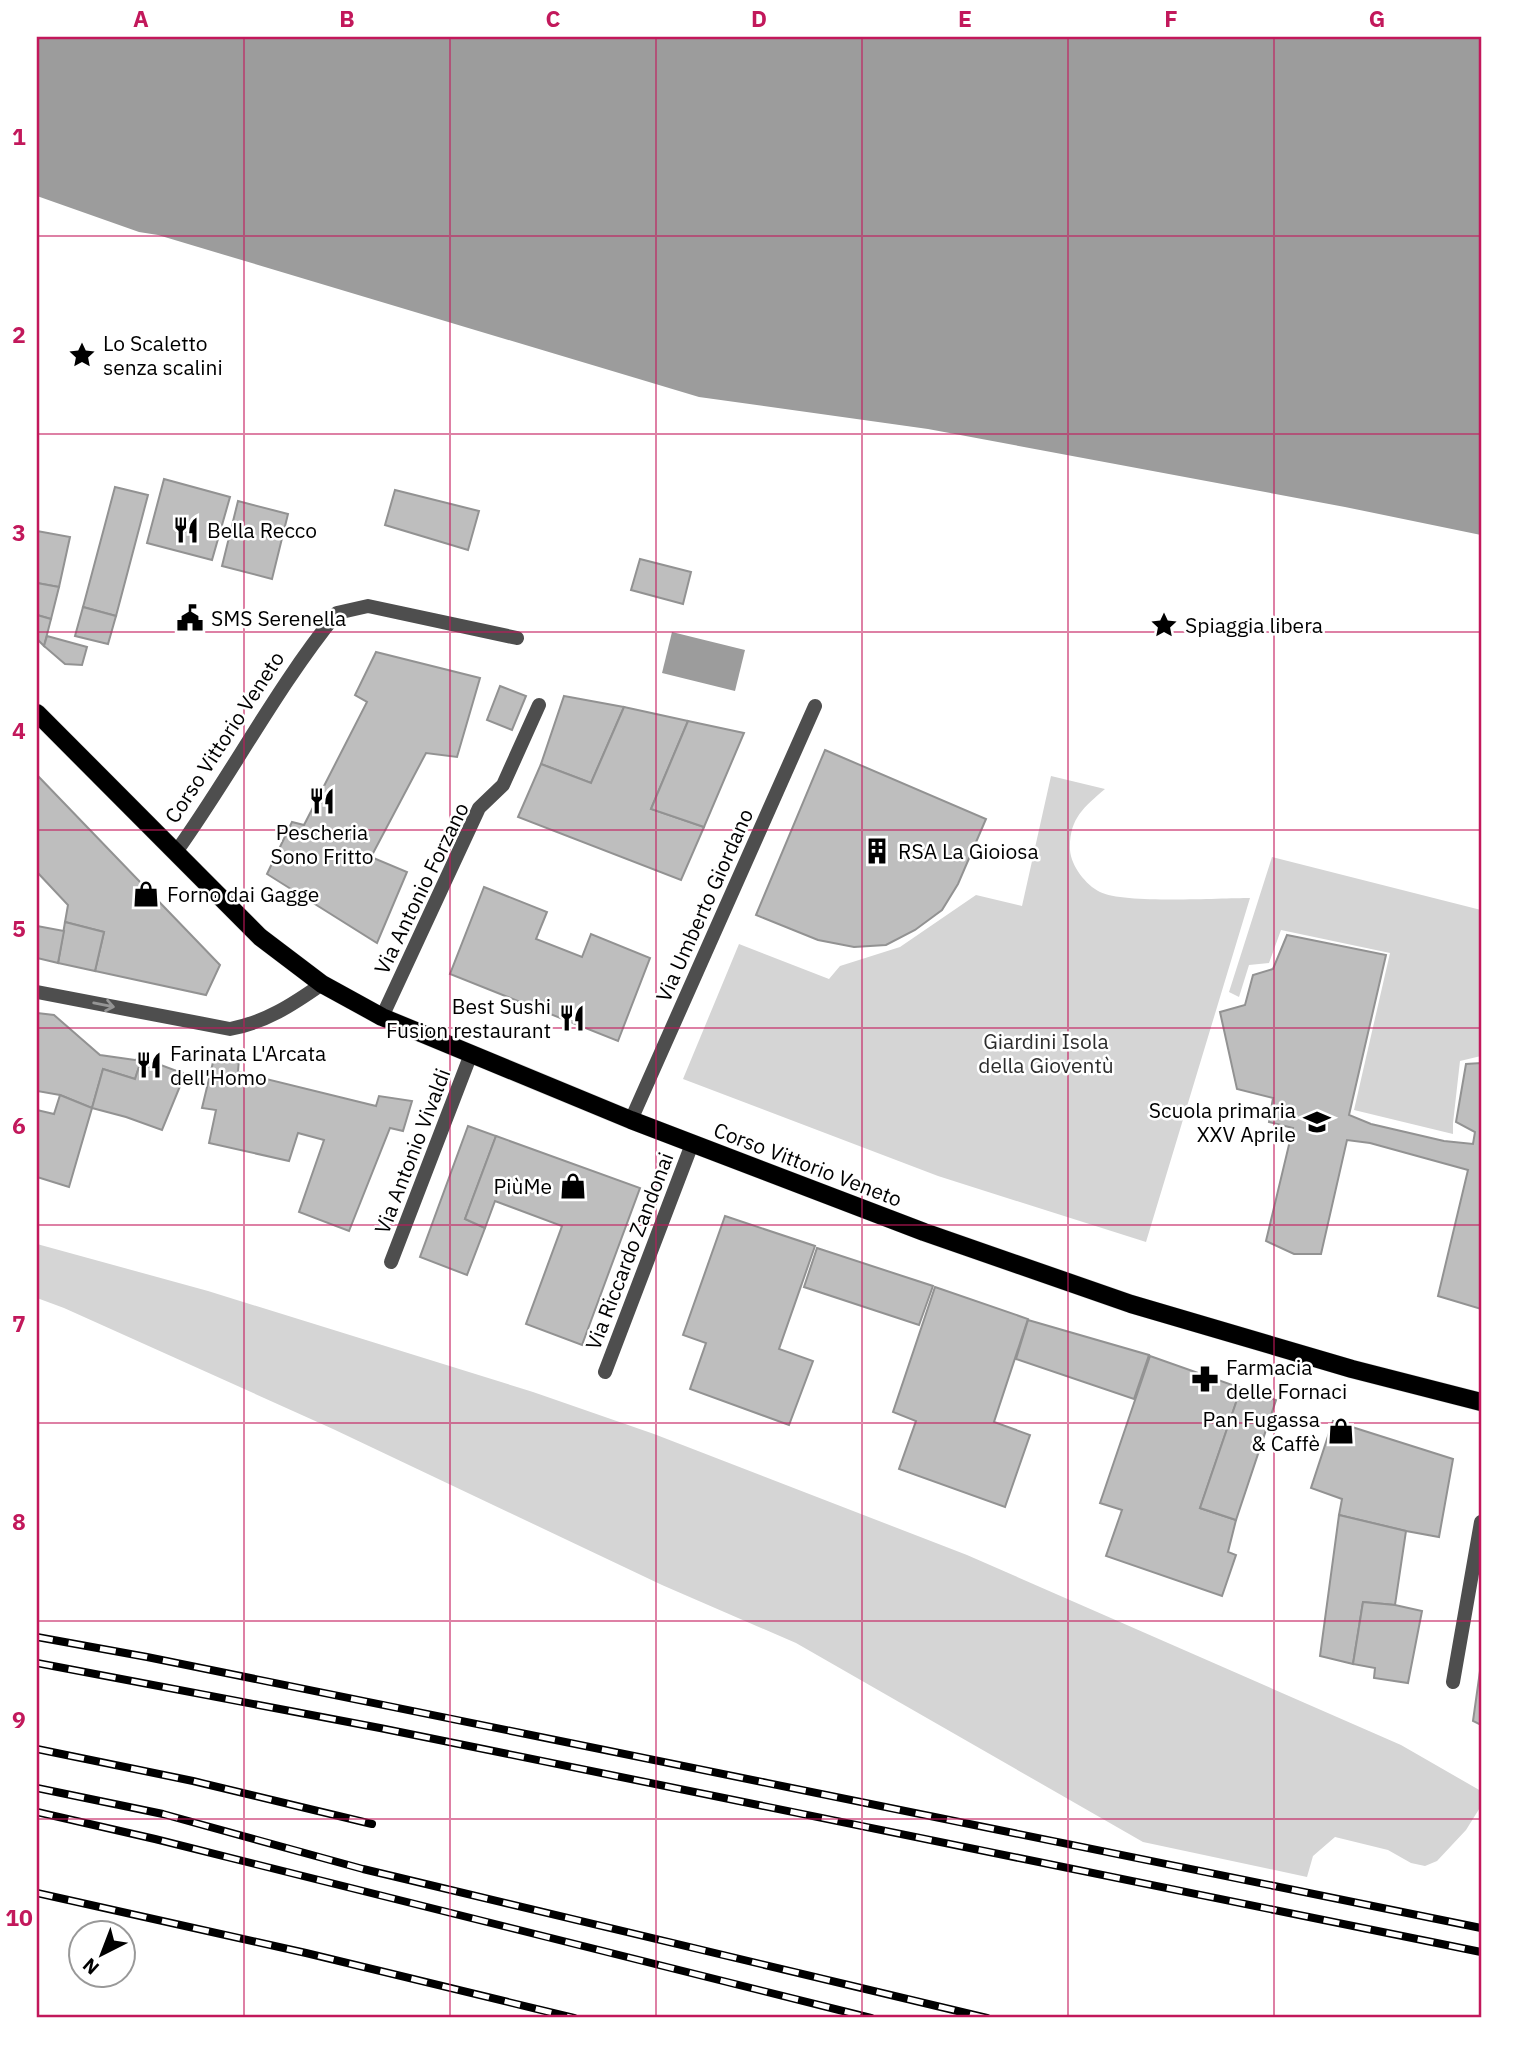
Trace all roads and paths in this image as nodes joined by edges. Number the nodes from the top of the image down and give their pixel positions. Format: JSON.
{"nodes":[{"id":1,"x":517,"y":638,"type":"dead end"},
{"id":2,"x":539,"y":705,"type":"dead end"},
{"id":3,"x":815,"y":706,"type":"dead end"},
{"id":4,"x":37,"y":713,"type":"edge"},
{"id":5,"x":176,"y":852,"type":"junction"},
{"id":6,"x":322,"y":984,"type":"junction"},
{"id":7,"x":37,"y":992,"type":"edge"},
{"id":8,"x":382,"y":1017,"type":"junction"},
{"id":9,"x":471,"y":1054,"type":"junction"},
{"id":10,"x":631,"y":1120,"type":"junction"},
{"id":11,"x":692,"y":1144,"type":"junction"},
{"id":12,"x":391,"y":1262,"type":"dead end"},
{"id":13,"x":605,"y":1372,"type":"dead end"},
{"id":14,"x":1481,"y":1402,"type":"edge"},
{"id":15,"x":1481,"y":1522,"type":"edge"},
{"id":16,"x":1453,"y":1682,"type":"dead end"}],
"edges":[{"from":1,"to":5,"type":"street","name":"Corso Vittorio Veneto"},
{"from":2,"to":8,"type":"street","name":"Via Antonio Forzano"},
{"from":3,"to":10,"type":"street","name":"Via Umberto Giordano"},
{"from":4,"to":5,"type":"main road","name":"Corso Vittorio Veneto"},
{"from":5,"to":6,"type":"main road","name":"Corso Vittorio Veneto"},
{"from":7,"to":6,"type":"street","one_way":true},
{"from":6,"to":8,"type":"main road","name":"Corso Vittorio Veneto"},
{"from":8,"to":9,"type":"main road","name":"Corso Vittorio Veneto"},
{"from":9,"to":10,"type":"main road","name":"Corso Vittorio Veneto"},
{"from":9,"to":12,"type":"street","name":"Via Antonio Vivaldi"},
{"from":10,"to":11,"type":"main road","name":"Corso Vittorio Veneto"},
{"from":11,"to":13,"type":"street","name":"Via Riccardo Zandonai"},
{"from":11,"to":14,"type":"main road","name":"Corso Vittorio Veneto"},
{"from":15,"to":16,"type":"street"}]}
